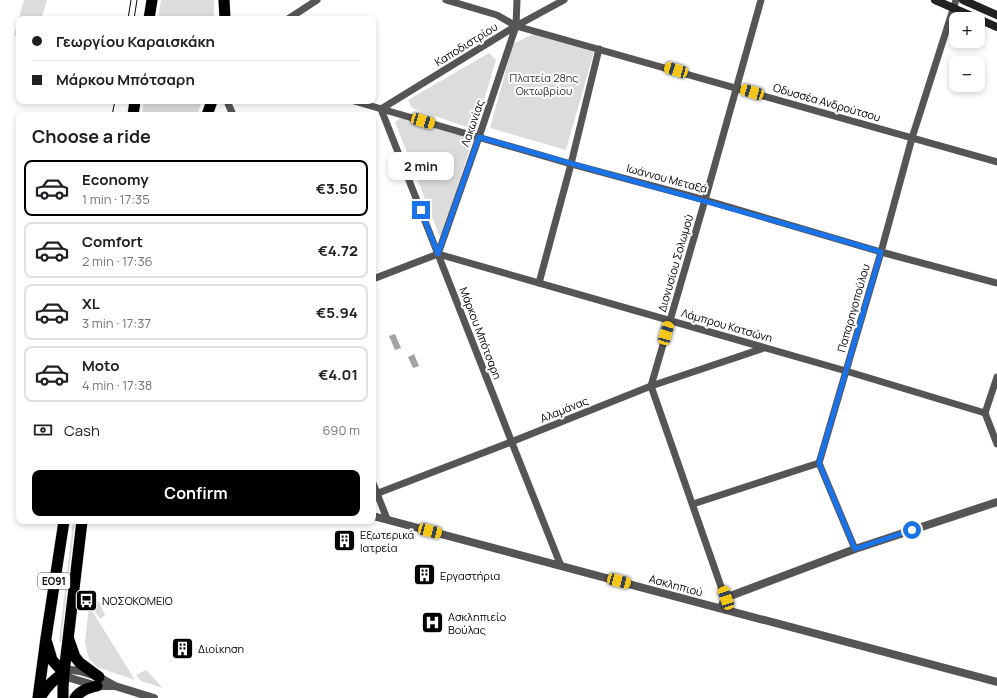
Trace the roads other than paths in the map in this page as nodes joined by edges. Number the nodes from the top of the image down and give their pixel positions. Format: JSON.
{"nodes":[{"id":1,"x":152,"y":0,"type":"edge"},
{"id":2,"x":224,"y":0,"type":"edge"},
{"id":3,"x":317,"y":0,"type":"edge"},
{"id":4,"x":446,"y":0,"type":"edge"},
{"id":5,"x":517,"y":0,"type":"edge"},
{"id":6,"x":564,"y":0,"type":"edge"},
{"id":7,"x":761,"y":0,"type":"edge"},
{"id":8,"x":935,"y":0,"type":"edge"},
{"id":9,"x":957,"y":2,"type":"edge"},
{"id":10,"x":997,"y":15,"type":"edge"},
{"id":11,"x":149,"y":16,"type":"edge"},
{"id":12,"x":225,"y":16,"type":"edge"},
{"id":13,"x":293,"y":16,"type":"edge"},
{"id":14,"x":516,"y":26,"type":"junction"},
{"id":15,"x":997,"y":27,"type":"edge"},
{"id":16,"x":599,"y":49,"type":"junction"},
{"id":17,"x":737,"y":88,"type":"junction"},
{"id":18,"x":364,"y":104,"type":"edge"},
{"id":19,"x":381,"y":109,"type":"junction"},
{"id":20,"x":479,"y":137,"type":"junction"},
{"id":21,"x":912,"y":138,"type":"junction"},
{"id":22,"x":997,"y":162,"type":"edge"},
{"id":23,"x":571,"y":164,"type":"junction"},
{"id":24,"x":705,"y":200,"type":"junction"},
{"id":25,"x":881,"y":252,"type":"junction"},
{"id":26,"x":438,"y":254,"type":"junction"},
{"id":27,"x":376,"y":278,"type":"edge"},
{"id":28,"x":539,"y":282,"type":"junction"},
{"id":29,"x":997,"y":283,"type":"edge"},
{"id":30,"x":670,"y":320,"type":"junction"},
{"id":31,"x":764,"y":348,"type":"junction"},
{"id":32,"x":846,"y":371,"type":"junction"},
{"id":33,"x":997,"y":377,"type":"edge"},
{"id":34,"x":651,"y":386,"type":"junction"},
{"id":35,"x":985,"y":413,"type":"junction"},
{"id":36,"x":511,"y":442,"type":"junction"},
{"id":37,"x":997,"y":444,"type":"edge"},
{"id":38,"x":819,"y":463,"type":"junction"},
{"id":39,"x":376,"y":494,"type":"edge"},
{"id":40,"x":376,"y":496,"type":"edge"},
{"id":41,"x":997,"y":502,"type":"edge"},
{"id":42,"x":693,"y":504,"type":"junction"},
{"id":43,"x":376,"y":517,"type":"edge"},
{"id":44,"x":387,"y":519,"type":"junction"},
{"id":45,"x":64,"y":524,"type":"edge"},
{"id":46,"x":82,"y":524,"type":"edge"},
{"id":47,"x":855,"y":549,"type":"junction"},
{"id":48,"x":561,"y":566,"type":"junction"},
{"id":49,"x":726,"y":598,"type":"junction"},
{"id":50,"x":721,"y":608,"type":"junction"},
{"id":51,"x":68,"y":637,"type":"junction"},
{"id":52,"x":46,"y":638,"type":"junction"},
{"id":53,"x":64,"y":673,"type":"junction"},
{"id":54,"x":98,"y":682,"type":"junction"},
{"id":55,"x":997,"y":682,"type":"edge"},
{"id":56,"x":39,"y":698,"type":"edge"},
{"id":57,"x":63,"y":698,"type":"edge"},
{"id":58,"x":75,"y":698,"type":"edge"},
{"id":59,"x":154,"y":698,"type":"edge"}],
"edges":[{"from":1,"to":11,"type":"highway"},
{"from":2,"to":12,"type":"highway"},
{"from":3,"to":13,"type":"street"},
{"from":4,"to":14,"type":"street","name":"Οδυσσέα Ανδρούτσου"},
{"from":5,"to":14,"type":"street","name":"Λακωνίας"},
{"from":6,"to":14,"type":"street","name":"Καποδιστρίου"},
{"from":7,"to":17,"type":"street","name":"Διονυσίου Σολωμού"},
{"from":8,"to":9,"type":"main road"},
{"from":9,"to":10,"type":"main road"},
{"from":9,"to":15,"type":"main road"},
{"from":9,"to":21,"type":"street","name":"Παπαρηγοπούλου"},
{"from":14,"to":16,"type":"street","name":"Οδυσσέα Ανδρούτσου"},
{"from":14,"to":19,"type":"street","name":"Καποδιστρίου"},
{"from":14,"to":20,"type":"street","name":"Λακωνίας"},
{"from":16,"to":17,"type":"street","name":"Οδυσσέα Ανδρούτσου"},
{"from":16,"to":23,"type":"street"},
{"from":17,"to":21,"type":"street","name":"Οδυσσέα Ανδρούτσου"},
{"from":17,"to":24,"type":"street","name":"Διονυσίου Σολωμού"},
{"from":18,"to":19,"type":"street","name":"Ιωάννου Μεταξά"},
{"from":19,"to":20,"type":"street","name":"Ιωάννου Μεταξά"},
{"from":19,"to":26,"type":"street","name":"Μάρκου Μπότσαρη"},
{"from":20,"to":23,"type":"street","name":"Ιωάννου Μεταξά"},
{"from":20,"to":26,"type":"street","name":"Λακωνίας"},
{"from":21,"to":22,"type":"street","name":"Οδυσσέα Ανδρούτσου"},
{"from":21,"to":25,"type":"street","name":"Παπαρηγοπούλου"},
{"from":23,"to":24,"type":"street","name":"Ιωάννου Μεταξά"},
{"from":23,"to":28,"type":"street"},
{"from":24,"to":25,"type":"street","name":"Ιωάννου Μεταξά"},
{"from":24,"to":30,"type":"street","name":"Διονυσίου Σολωμού"},
{"from":25,"to":29,"type":"street","name":"Ιωάννου Μεταξά"},
{"from":25,"to":32,"type":"street","name":"Παπαρηγοπούλου"},
{"from":26,"to":27,"type":"street"},
{"from":26,"to":28,"type":"street","name":"Λάμπρου Κατσώνη"},
{"from":26,"to":36,"type":"street","name":"Μάρκου Μπότσαρη"},
{"from":28,"to":30,"type":"street","name":"Λάμπρου Κατσώνη"},
{"from":30,"to":31,"type":"street","name":"Λάμπρου Κατσώνη"},
{"from":30,"to":34,"type":"street","name":"Διονυσίου Σολωμού"},
{"from":31,"to":32,"type":"street","name":"Λάμπρου Κατσώνη"},
{"from":31,"to":34,"type":"street","name":"Αλαμάνας"},
{"from":32,"to":35,"type":"street","name":"Λάμπρου Κατσώνη"},
{"from":32,"to":38,"type":"street","name":"Παπαρηγοπούλου"},
{"from":33,"to":35,"type":"street"},
{"from":34,"to":36,"type":"street","name":"Αλαμάνας"},
{"from":34,"to":42,"type":"street"},
{"from":35,"to":37,"type":"street"},
{"from":36,"to":39,"type":"street","name":"Αλαμάνας"},
{"from":36,"to":48,"type":"street","name":"Μάρκου Μπότσαρη"},
{"from":38,"to":42,"type":"street"},
{"from":38,"to":47,"type":"street"},
{"from":40,"to":44,"type":"street"},
{"from":41,"to":47,"type":"street"},
{"from":42,"to":49,"type":"street"},
{"from":43,"to":44,"type":"street","name":"Ασκληπιού"},
{"from":44,"to":48,"type":"street","name":"Ασκληπιού"},
{"from":45,"to":52,"type":"highway","number":"ΕΟ91"},
{"from":46,"to":51,"type":"highway","number":"ΕΟ91"},
{"from":47,"to":49,"type":"street"},
{"from":48,"to":50,"type":"street","name":"Ασκληπιού"},
{"from":49,"to":50,"type":"street"},
{"from":50,"to":55,"type":"street","name":"Ασκληπιού"},
{"from":51,"to":53,"type":"highway","number":"ΕΟ91"},
{"from":51,"to":54,"type":"highway"},
{"from":52,"to":53,"type":"highway"},
{"from":52,"to":56,"type":"highway","number":"ΕΟ91"},
{"from":53,"to":54,"type":"street"},
{"from":53,"to":56,"type":"highway"},
{"from":53,"to":57,"type":"highway","number":"ΕΟ91"},
{"from":54,"to":58,"type":"highway"},
{"from":54,"to":59,"type":"street"}]}
